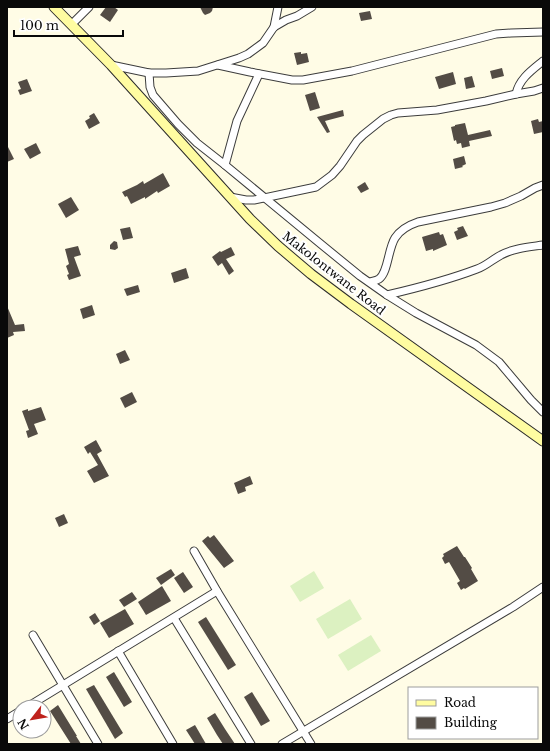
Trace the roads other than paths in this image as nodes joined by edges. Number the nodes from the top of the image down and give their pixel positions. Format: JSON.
{"nodes":[{"id":1,"x":54,"y":7,"type":"edge"},
{"id":2,"x":89,"y":7,"type":"edge"},
{"id":3,"x":278,"y":7,"type":"edge"},
{"id":4,"x":312,"y":7,"type":"edge"},
{"id":5,"x":72,"y":24,"type":"junction"},
{"id":6,"x":274,"y":27,"type":"junction"},
{"id":7,"x":543,"y":32,"type":"edge"},
{"id":8,"x":543,"y":61,"type":"edge"},
{"id":9,"x":111,"y":65,"type":"junction"},
{"id":10,"x":218,"y":65,"type":"junction"},
{"id":11,"x":149,"y":73,"type":"junction"},
{"id":12,"x":259,"y":74,"type":"junction"},
{"id":13,"x":543,"y":88,"type":"edge"},
{"id":14,"x":516,"y":94,"type":"junction"},
{"id":15,"x":140,"y":98,"type":"junction"},
{"id":16,"x":157,"y":101,"type":"junction"},
{"id":17,"x":225,"y":165,"type":"junction"},
{"id":18,"x":543,"y":185,"type":"edge"},
{"id":19,"x":230,"y":196,"type":"junction"},
{"id":20,"x":266,"y":198,"type":"junction"},
{"id":21,"x":543,"y":245,"type":"edge"},
{"id":22,"x":370,"y":282,"type":"junction"},
{"id":23,"x":387,"y":295,"type":"junction"},
{"id":24,"x":543,"y":412,"type":"edge"},
{"id":25,"x":543,"y":441,"type":"edge"},
{"id":26,"x":194,"y":551,"type":"dead end"},
{"id":27,"x":543,"y":587,"type":"edge"},
{"id":28,"x":217,"y":592,"type":"junction"},
{"id":29,"x":174,"y":618,"type":"junction"},
{"id":30,"x":34,"y":635,"type":"dead end"},
{"id":31,"x":118,"y":651,"type":"junction"},
{"id":32,"x":63,"y":686,"type":"junction"},
{"id":33,"x":41,"y":699,"type":"edge"},
{"id":34,"x":303,"y":731,"type":"junction"},
{"id":35,"x":98,"y":744,"type":"edge"},
{"id":36,"x":174,"y":744,"type":"edge"},
{"id":37,"x":251,"y":744,"type":"edge"},
{"id":38,"x":282,"y":744,"type":"edge"},
{"id":39,"x":311,"y":744,"type":"edge"}],
"edges":[{"from":1,"to":5,"type":"main road","name":"Makolontwane Road"},
{"from":2,"to":5,"type":"street"},
{"from":3,"to":6,"type":"street"},
{"from":4,"to":6,"type":"street"},
{"from":5,"to":9,"type":"main road","name":"Makolontwane Road"},
{"from":6,"to":10,"type":"street"},
{"from":7,"to":12,"type":"street"},
{"from":8,"to":14,"type":"street"},
{"from":9,"to":11,"type":"street"},
{"from":9,"to":15,"type":"main road","name":"Makolontwane Road"},
{"from":10,"to":11,"type":"street"},
{"from":10,"to":12,"type":"street"},
{"from":11,"to":16,"type":"street"},
{"from":12,"to":17,"type":"street"},
{"from":13,"to":14,"type":"street"},
{"from":14,"to":20,"type":"street"},
{"from":15,"to":16,"type":"street"},
{"from":15,"to":19,"type":"main road","name":"Makolontwane Road"},
{"from":16,"to":17,"type":"street"},
{"from":17,"to":20,"type":"street"},
{"from":18,"to":22,"type":"street"},
{"from":19,"to":20,"type":"street"},
{"from":19,"to":25,"type":"main road","name":"Makolontwane Road"},
{"from":20,"to":22,"type":"street"},
{"from":21,"to":23,"type":"street"},
{"from":22,"to":23,"type":"street"},
{"from":23,"to":24,"type":"street"},
{"from":26,"to":28,"type":"street"},
{"from":27,"to":34,"type":"street"},
{"from":28,"to":29,"type":"street"},
{"from":28,"to":34,"type":"street"},
{"from":29,"to":31,"type":"street"},
{"from":29,"to":37,"type":"street"},
{"from":30,"to":32,"type":"street"},
{"from":31,"to":32,"type":"street"},
{"from":31,"to":36,"type":"street"},
{"from":32,"to":33,"type":"street"},
{"from":32,"to":35,"type":"street"},
{"from":34,"to":38,"type":"street"},
{"from":34,"to":39,"type":"street"}]}
